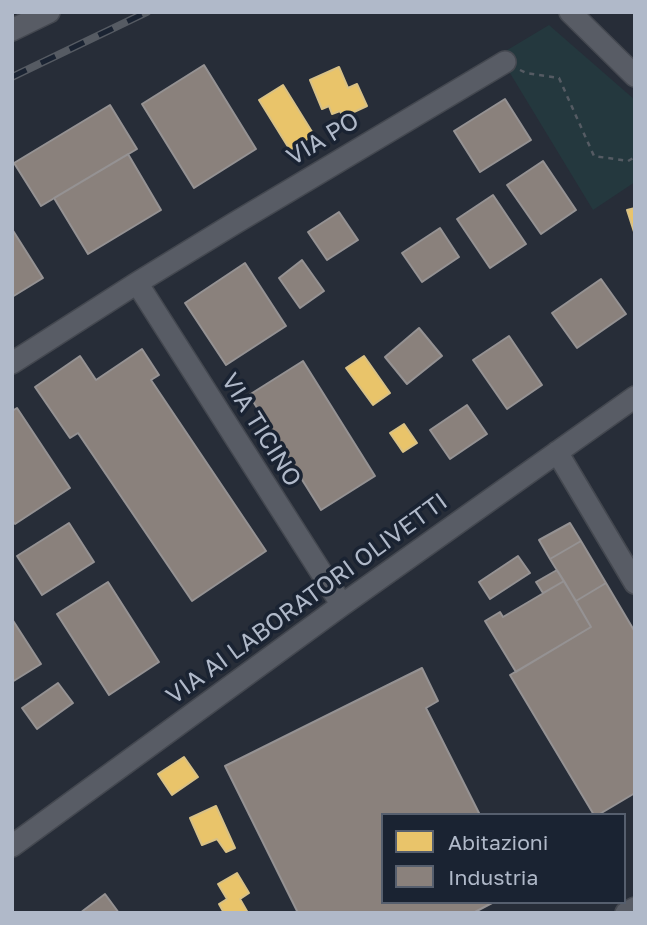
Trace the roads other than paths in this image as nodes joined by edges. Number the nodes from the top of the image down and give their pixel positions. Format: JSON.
{"nodes":[{"id":1,"x":49,"y":12,"type":"edge"},
{"id":2,"x":570,"y":12,"type":"edge"},
{"id":3,"x":12,"y":30,"type":"edge"},
{"id":4,"x":505,"y":62,"type":"road end"},
{"id":5,"x":635,"y":76,"type":"edge"},
{"id":6,"x":137,"y":283,"type":"junction"},
{"id":7,"x":12,"y":363,"type":"edge"},
{"id":8,"x":635,"y":397,"type":"edge"},
{"id":9,"x":557,"y":452,"type":"junction"},
{"id":10,"x":635,"y":583,"type":"edge"},
{"id":11,"x":342,"y":605,"type":"junction"},
{"id":12,"x":12,"y":846,"type":"edge"},
{"id":13,"x":635,"y":908,"type":"edge"},
{"id":14,"x":626,"y":913,"type":"edge"}],
"edges":[{"from":1,"to":3,"type":"street"},
{"from":2,"to":5,"type":"street"},
{"from":4,"to":6,"type":"street","name":"VIA PO"},
{"from":6,"to":7,"type":"street","name":"VIA PO"},
{"from":6,"to":11,"type":"street","name":"VIA TICINO"},
{"from":8,"to":9,"type":"street","name":"VIA AI LABORATORI OLIVETTI"},
{"from":9,"to":10,"type":"street"},
{"from":9,"to":11,"type":"street","name":"VIA AI LABORATORI OLIVETTI"},
{"from":11,"to":12,"type":"street","name":"VIA AI LABORATORI OLIVETTI"},
{"from":13,"to":14,"type":"street"}]}
